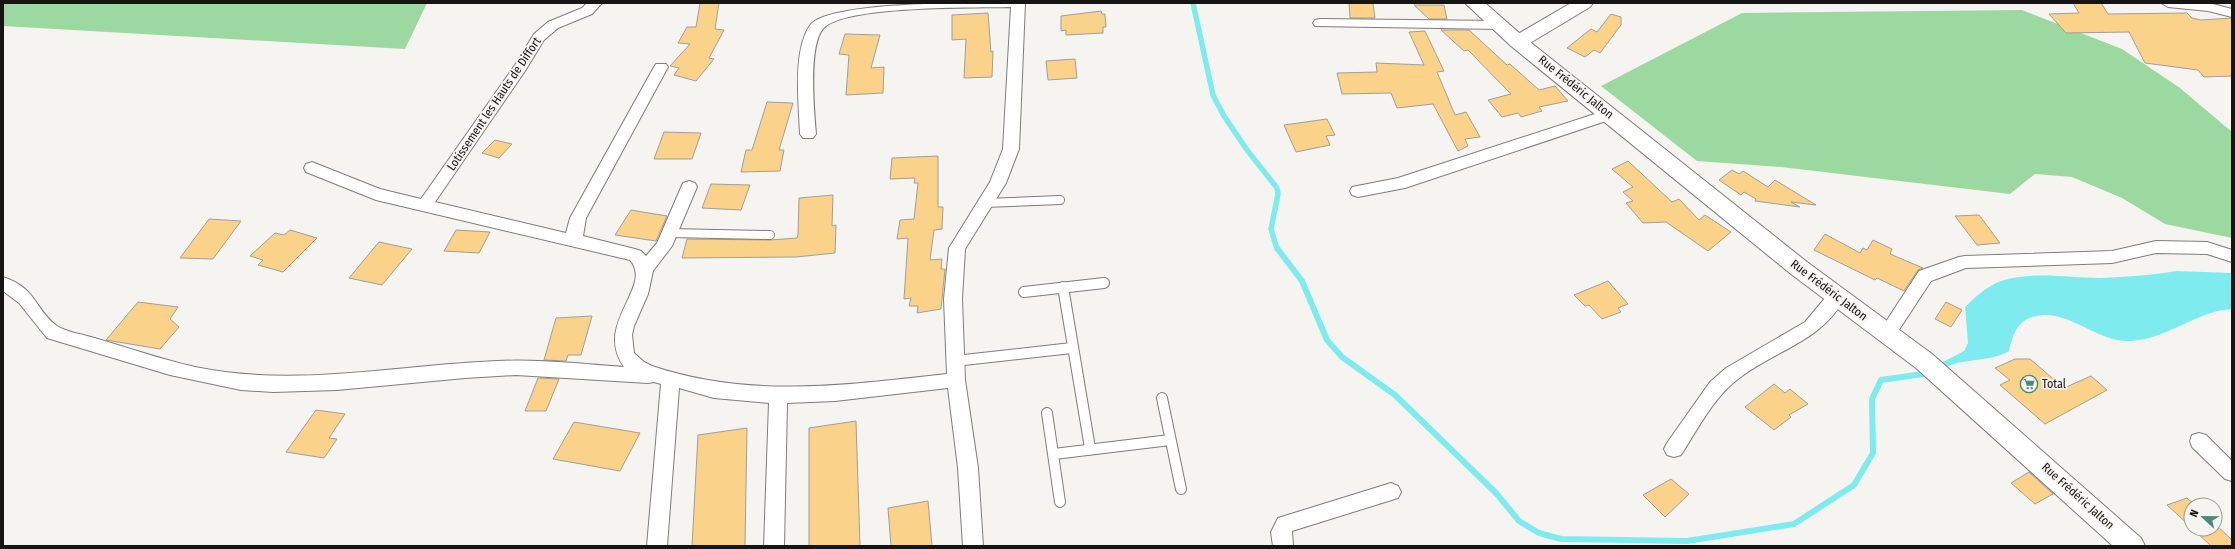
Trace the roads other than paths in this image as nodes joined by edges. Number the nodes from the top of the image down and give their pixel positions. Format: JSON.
{"nodes":[{"id":1,"x":595,"y":3,"type":"edge"},
{"id":2,"x":1018,"y":3,"type":"edge"},
{"id":3,"x":1474,"y":3,"type":"edge"},
{"id":4,"x":1584,"y":3,"type":"edge"},
{"id":5,"x":2168,"y":3,"type":"edge"},
{"id":6,"x":2232,"y":13,"type":"edge"},
{"id":7,"x":1320,"y":23,"type":"dead end"},
{"id":8,"x":1500,"y":25,"type":"junction"},
{"id":9,"x":1518,"y":42,"type":"junction"},
{"id":10,"x":661,"y":68,"type":"dead end"},
{"id":11,"x":1610,"y":114,"type":"junction"},
{"id":12,"x":808,"y":134,"type":"dead end"},
{"id":13,"x":312,"y":168,"type":"dead end"},
{"id":14,"x":689,"y":187,"type":"dead end"},
{"id":15,"x":1358,"y":192,"type":"dead end"},
{"id":16,"x":1060,"y":200,"type":"dead end"},
{"id":17,"x":984,"y":203,"type":"junction"},
{"id":18,"x":425,"y":205,"type":"junction"},
{"id":19,"x":670,"y":233,"type":"junction"},
{"id":20,"x":770,"y":235,"type":"dead end"},
{"id":21,"x":585,"y":244,"type":"junction"},
{"id":22,"x":2232,"y":256,"type":"edge"},
{"id":23,"x":645,"y":269,"type":"junction"},
{"id":24,"x":1104,"y":282,"type":"dead end"},
{"id":25,"x":3,"y":284,"type":"edge"},
{"id":26,"x":1063,"y":287,"type":"junction"},
{"id":27,"x":1024,"y":292,"type":"dead end"},
{"id":28,"x":1837,"y":296,"type":"junction"},
{"id":29,"x":1887,"y":334,"type":"junction"},
{"id":30,"x":1072,"y":348,"type":"junction"},
{"id":31,"x":955,"y":361,"type":"junction"},
{"id":32,"x":664,"y":378,"type":"junction"},
{"id":33,"x":956,"y":380,"type":"junction"},
{"id":34,"x":778,"y":396,"type":"junction"},
{"id":35,"x":1162,"y":398,"type":"dead end"},
{"id":36,"x":1047,"y":413,"type":"dead end"},
{"id":37,"x":1170,"y":440,"type":"junction"},
{"id":38,"x":2198,"y":441,"type":"dead end"},
{"id":39,"x":1090,"y":448,"type":"junction"},
{"id":40,"x":1674,"y":449,"type":"dead end"},
{"id":41,"x":1054,"y":454,"type":"junction"},
{"id":42,"x":2232,"y":473,"type":"edge"},
{"id":43,"x":1181,"y":489,"type":"dead end"},
{"id":44,"x":1391,"y":492,"type":"dead end"},
{"id":45,"x":1060,"y":502,"type":"dead end"},
{"id":46,"x":1282,"y":542,"type":"edge"},
{"id":47,"x":657,"y":546,"type":"edge"},
{"id":48,"x":774,"y":546,"type":"edge"},
{"id":49,"x":973,"y":546,"type":"edge"},
{"id":50,"x":2132,"y":546,"type":"edge"}],
"edges":[{"from":1,"to":18,"type":"street","name":"Lotissement les Hauts de Diffort"},
{"from":2,"to":12,"type":"street"},
{"from":2,"to":17,"type":"street"},
{"from":3,"to":8,"type":"main road","name":"Rue Frédéric Jalton"},
{"from":4,"to":9,"type":"main road"},
{"from":5,"to":6,"type":"street"},
{"from":7,"to":8,"type":"street"},
{"from":8,"to":9,"type":"main road","name":"Rue Frédéric Jalton"},
{"from":9,"to":11,"type":"main road","name":"Rue Frédéric Jalton"},
{"from":10,"to":21,"type":"street"},
{"from":11,"to":15,"type":"street"},
{"from":11,"to":28,"type":"main road","name":"Rue Frédéric Jalton"},
{"from":13,"to":18,"type":"street"},
{"from":14,"to":19,"type":"street"},
{"from":16,"to":17,"type":"lane"},
{"from":17,"to":31,"type":"street"},
{"from":18,"to":21,"type":"street"},
{"from":19,"to":20,"type":"lane"},
{"from":19,"to":23,"type":"street"},
{"from":21,"to":23,"type":"street"},
{"from":22,"to":29,"type":"street"},
{"from":23,"to":32,"type":"street"},
{"from":24,"to":26,"type":"lane"},
{"from":25,"to":32,"type":"street"},
{"from":26,"to":27,"type":"lane"},
{"from":26,"to":30,"type":"lane"},
{"from":28,"to":29,"type":"main road","name":"Rue Frédéric Jalton"},
{"from":28,"to":40,"type":"street"},
{"from":29,"to":50,"type":"main road","name":"Rue Frédéric Jalton"},
{"from":30,"to":31,"type":"lane"},
{"from":30,"to":39,"type":"lane"},
{"from":31,"to":33,"type":"street"},
{"from":32,"to":34,"type":"street"},
{"from":32,"to":47,"type":"street"},
{"from":33,"to":34,"type":"street"},
{"from":33,"to":49,"type":"street"},
{"from":34,"to":48,"type":"street"},
{"from":35,"to":37,"type":"lane"},
{"from":36,"to":41,"type":"lane"},
{"from":37,"to":39,"type":"lane"},
{"from":37,"to":43,"type":"lane"},
{"from":38,"to":42,"type":"street"},
{"from":39,"to":41,"type":"lane"},
{"from":41,"to":45,"type":"lane"},
{"from":44,"to":46,"type":"street"}]}
